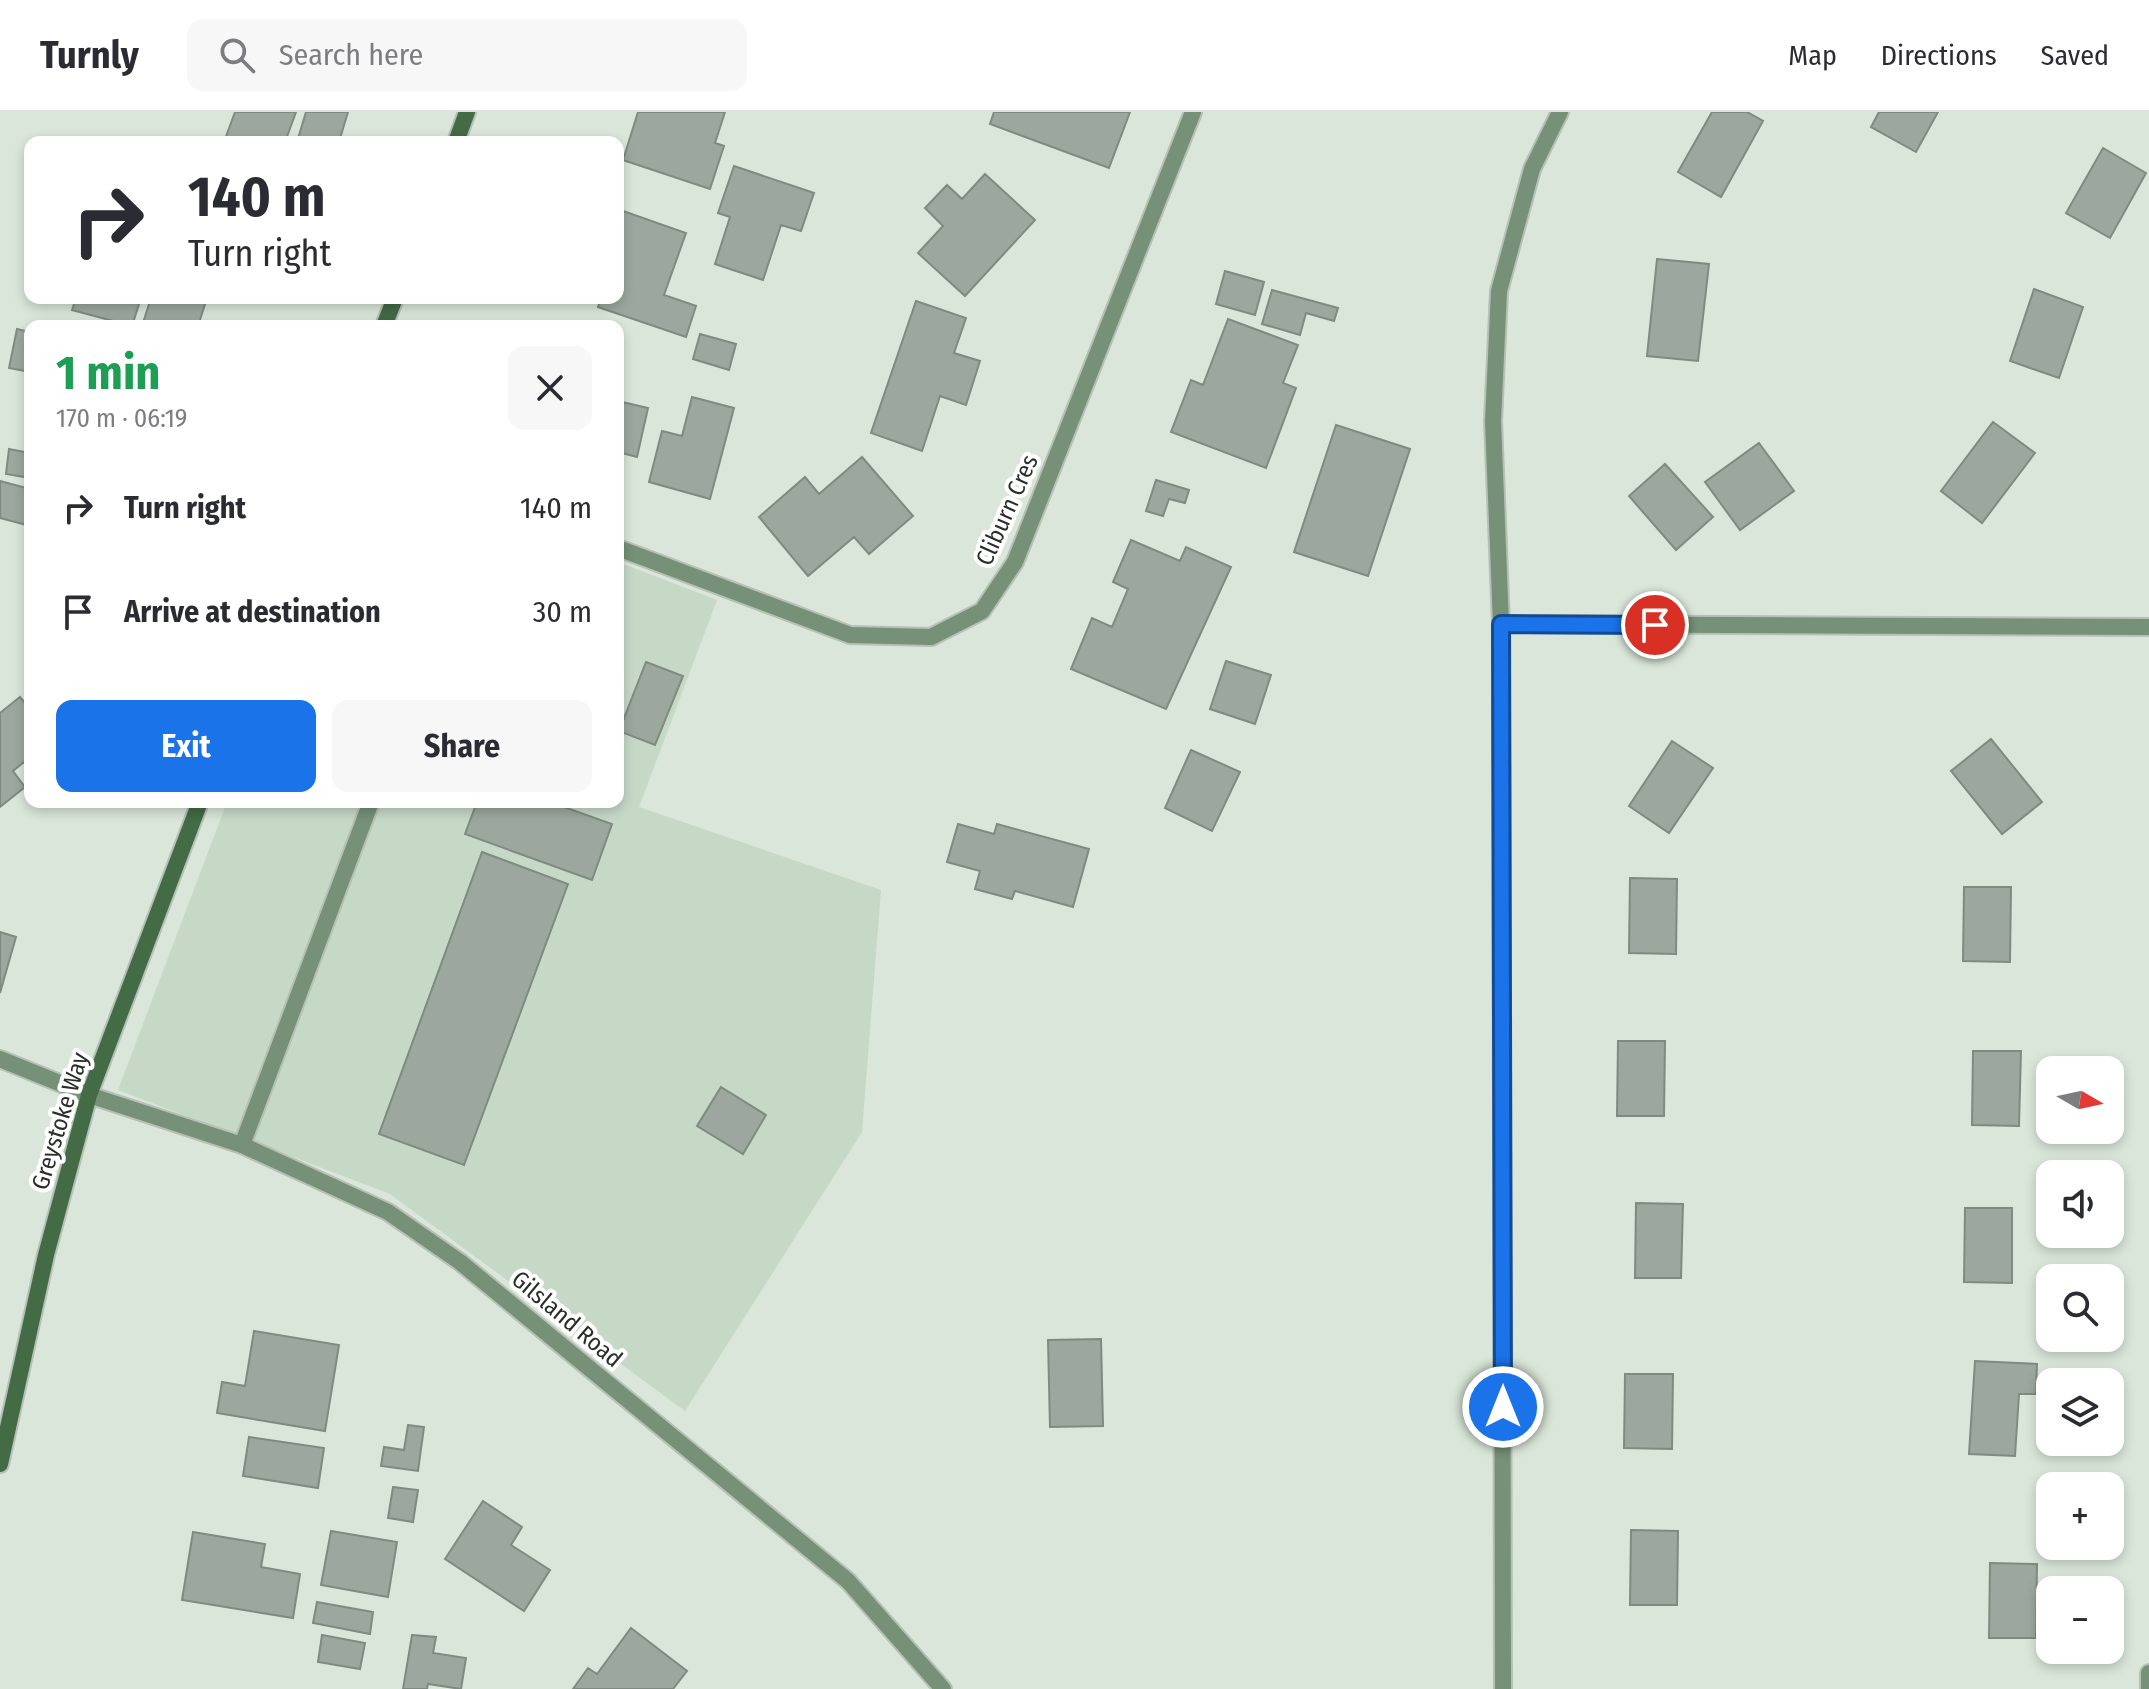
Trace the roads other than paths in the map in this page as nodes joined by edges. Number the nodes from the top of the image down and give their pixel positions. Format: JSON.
{"nodes":[{"id":1,"x":467,"y":112,"type":"edge"},
{"id":2,"x":1193,"y":112,"type":"edge"},
{"id":3,"x":1560,"y":112,"type":"edge"},
{"id":4,"x":458,"y":136,"type":"edge"},
{"id":5,"x":624,"y":550,"type":"edge"},
{"id":6,"x":1501,"y":624,"type":"junction"},
{"id":7,"x":2149,"y":627,"type":"edge"},
{"id":8,"x":198,"y":808,"type":"edge"},
{"id":9,"x":369,"y":808,"type":"edge"},
{"id":10,"x":0,"y":1059,"type":"edge"},
{"id":11,"x":89,"y":1095,"type":"junction"},
{"id":12,"x":242,"y":1145,"type":"junction"},
{"id":13,"x":0,"y":1464,"type":"edge"},
{"id":14,"x":2149,"y":1673,"type":"edge"},
{"id":15,"x":943,"y":1689,"type":"edge"},
{"id":16,"x":1503,"y":1689,"type":"edge"},
{"id":17,"x":2149,"y":1689,"type":"edge"}],
"edges":[{"from":1,"to":4,"type":"street"},
{"from":2,"to":5,"type":"street","name":"Cliburn Cres"},
{"from":3,"to":6,"type":"street"},
{"from":6,"to":7,"type":"street"},
{"from":6,"to":16,"type":"street"},
{"from":8,"to":11,"type":"street","name":"Greystoke Way"},
{"from":9,"to":12,"type":"street"},
{"from":10,"to":11,"type":"street","name":"Gilsland Road"},
{"from":11,"to":12,"type":"street","name":"Gilsland Road"},
{"from":11,"to":13,"type":"street","name":"Greystoke Way"},
{"from":12,"to":15,"type":"street","name":"Gilsland Road"},
{"from":14,"to":17,"type":"street"}]}
